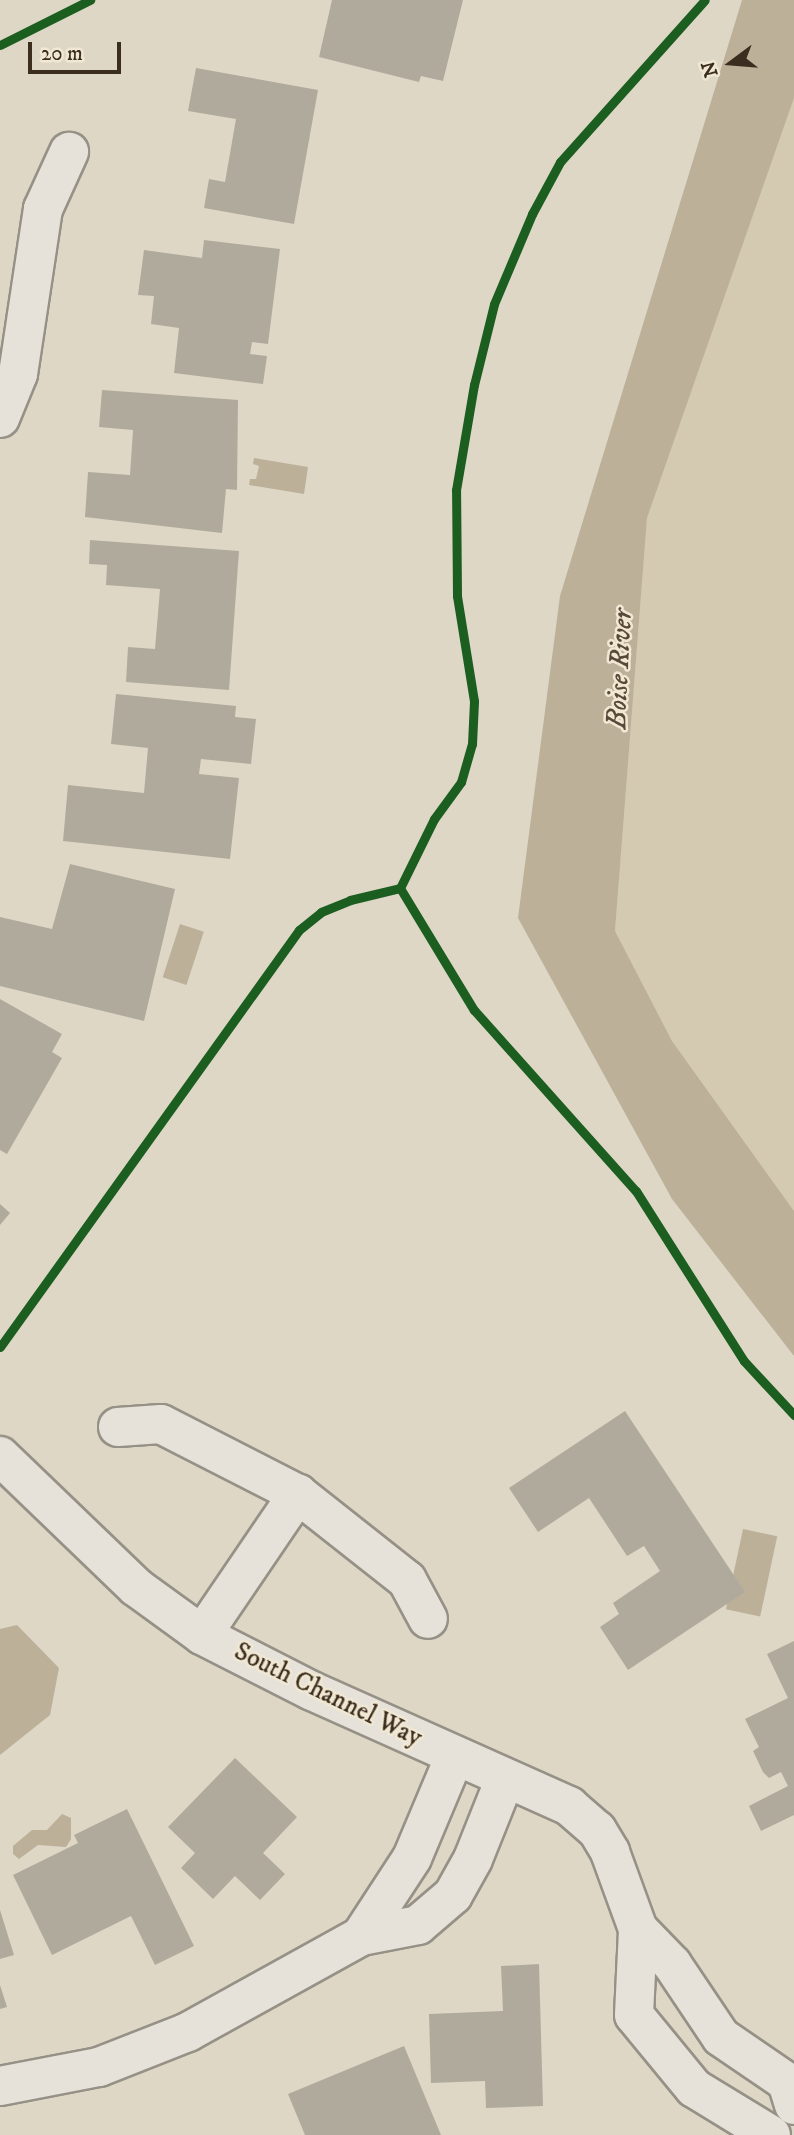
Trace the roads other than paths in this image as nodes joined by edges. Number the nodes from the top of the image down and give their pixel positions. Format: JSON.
{"nodes":[{"id":1,"x":69,"y":152,"type":"dead end"},
{"id":2,"x":0,"y":418,"type":"edge"},
{"id":3,"x":118,"y":1427,"type":"dead end"},
{"id":4,"x":0,"y":1457,"type":"edge"},
{"id":5,"x":298,"y":1494,"type":"junction"},
{"id":6,"x":428,"y":1619,"type":"dead end"},
{"id":7,"x":202,"y":1635,"type":"junction"},
{"id":8,"x":454,"y":1758,"type":"junction"},
{"id":9,"x":505,"y":1779,"type":"junction"},
{"id":10,"x":638,"y":1928,"type":"junction"},
{"id":11,"x":361,"y":1936,"type":"junction"},
{"id":12,"x":0,"y":2086,"type":"edge"},
{"id":13,"x":794,"y":2105,"type":"edge"},
{"id":14,"x":794,"y":2121,"type":"edge"},
{"id":15,"x":774,"y":2135,"type":"edge"}],
"edges":[{"from":1,"to":2,"type":"street"},
{"from":3,"to":5,"type":"street"},
{"from":4,"to":7,"type":"street","name":"South Channel Way"},
{"from":5,"to":6,"type":"street"},
{"from":5,"to":7,"type":"street"},
{"from":7,"to":8,"type":"street","name":"South Channel Way"},
{"from":8,"to":9,"type":"street","name":"South Channel Way"},
{"from":8,"to":11,"type":"street"},
{"from":9,"to":10,"type":"street","name":"South Channel Way"},
{"from":9,"to":11,"type":"street"},
{"from":10,"to":13,"type":"street","name":"South Channel Way"},
{"from":10,"to":15,"type":"street","name":"South Channel Way"},
{"from":11,"to":12,"type":"street"},
{"from":14,"to":15,"type":"street","name":"South Channel Way"}]}
